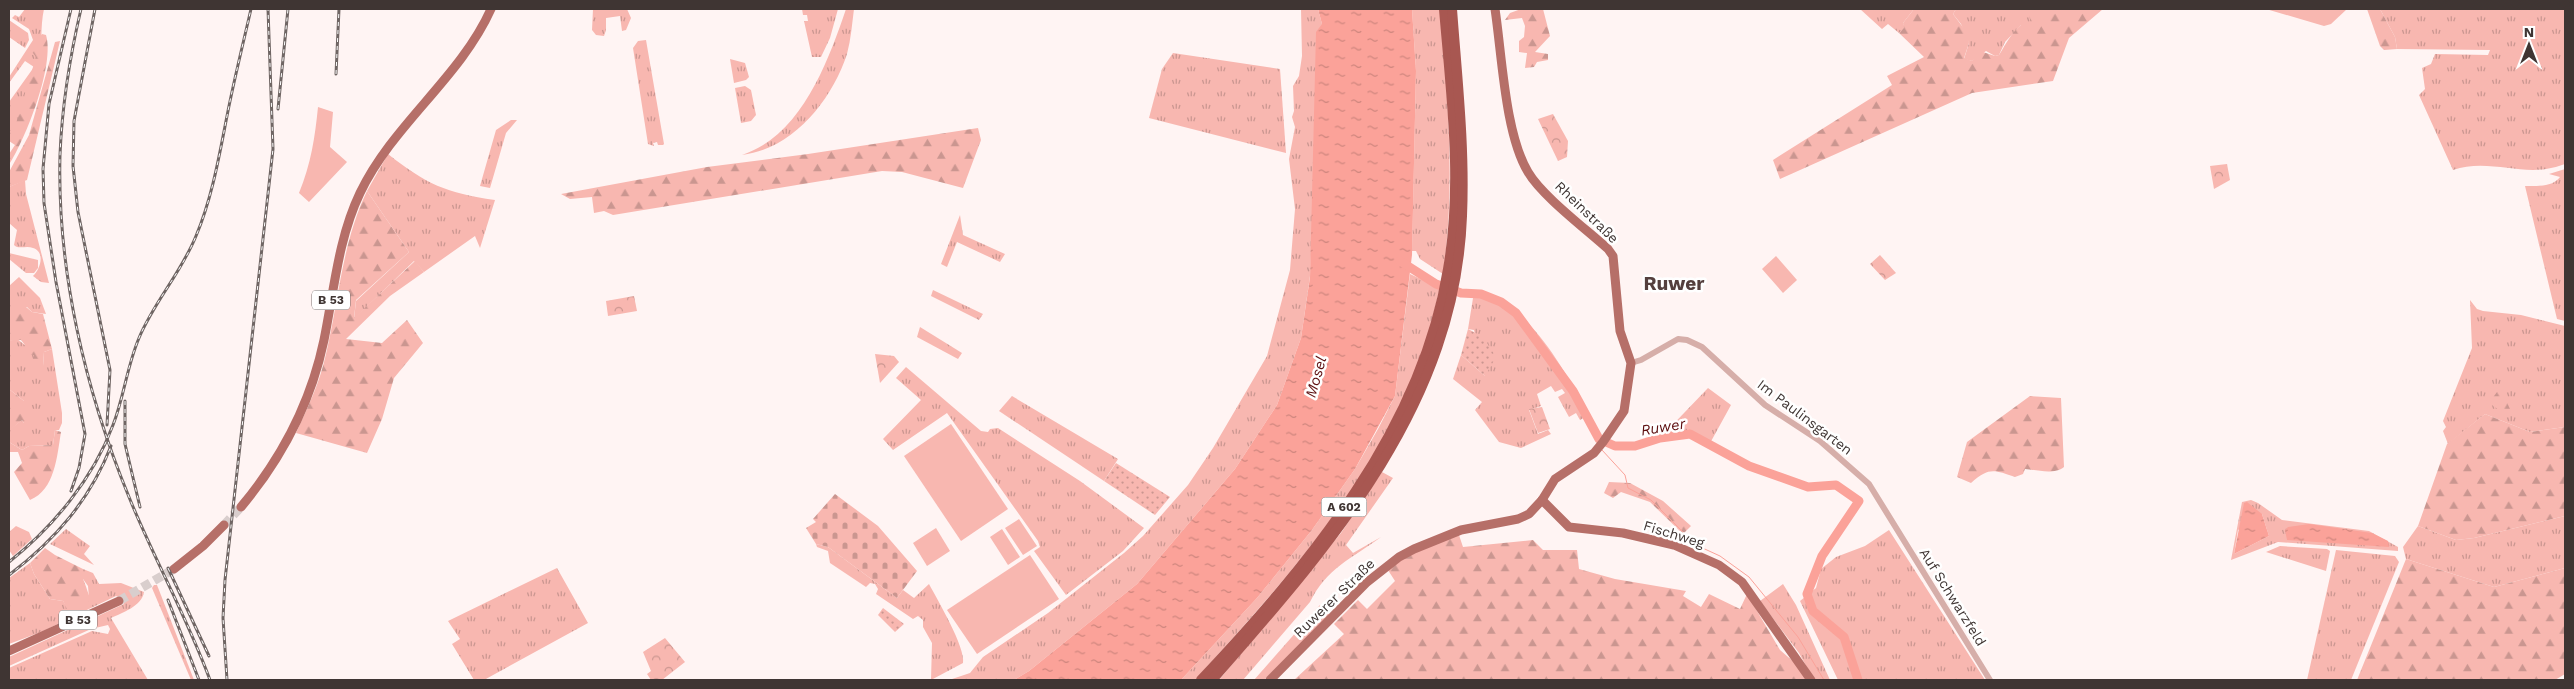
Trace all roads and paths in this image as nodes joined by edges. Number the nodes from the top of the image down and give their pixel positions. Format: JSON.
{"nodes":[{"id":1,"x":491,"y":9,"type":"edge"},
{"id":2,"x":1444,"y":9,"type":"edge"},
{"id":3,"x":1452,"y":9,"type":"edge"},
{"id":4,"x":1495,"y":9,"type":"edge"},
{"id":5,"x":1452,"y":270,"type":"junction"},
{"id":6,"x":1444,"y":309,"type":"junction"},
{"id":7,"x":1632,"y":363,"type":"junction"},
{"id":8,"x":1618,"y":422,"type":"joint"},
{"id":9,"x":1542,"y":500,"type":"junction"},
{"id":10,"x":241,"y":508,"type":"tunnel mouth"},
{"id":11,"x":224,"y":525,"type":"tunnel mouth"},
{"id":12,"x":1895,"y":528,"type":"joint"},
{"id":13,"x":174,"y":569,"type":"tunnel mouth"},
{"id":14,"x":119,"y":601,"type":"tunnel mouth"},
{"id":15,"x":9,"y":651,"type":"edge"},
{"id":16,"x":1201,"y":680,"type":"edge"},
{"id":17,"x":1212,"y":680,"type":"edge"},
{"id":18,"x":1270,"y":680,"type":"edge"},
{"id":19,"x":1811,"y":680,"type":"edge"},
{"id":20,"x":1990,"y":680,"type":"edge"}],
"edges":[{"from":1,"to":10,"type":"main road","number":"B 53"},
{"from":2,"to":5,"type":"highway","number":"A 602"},
{"from":3,"to":5,"type":"highway","number":"A 602"},
{"from":4,"to":7,"type":"main road","name":"Rheinstraße"},
{"from":5,"to":6,"type":"highway","number":"A 602"},
{"from":6,"to":16,"type":"highway","number":"A 602"},
{"from":6,"to":17,"type":"highway","number":"A 602"},
{"from":7,"to":8,"type":"main road","name":"Rheinstraße"},
{"from":7,"to":12,"type":"street","name":"Im Paulinsgarten"},
{"from":8,"to":9,"type":"main road","name":"Ruwerer Straße"},
{"from":9,"to":18,"type":"main road","name":"Ruwerer Straße"},
{"from":9,"to":19,"type":"main road","name":"Fischweg"},
{"from":11,"to":13,"type":"main road"},
{"from":12,"to":20,"type":"street","name":"Auf Schwarzfeld"},
{"from":14,"to":15,"type":"main road","number":"B 53"}]}
